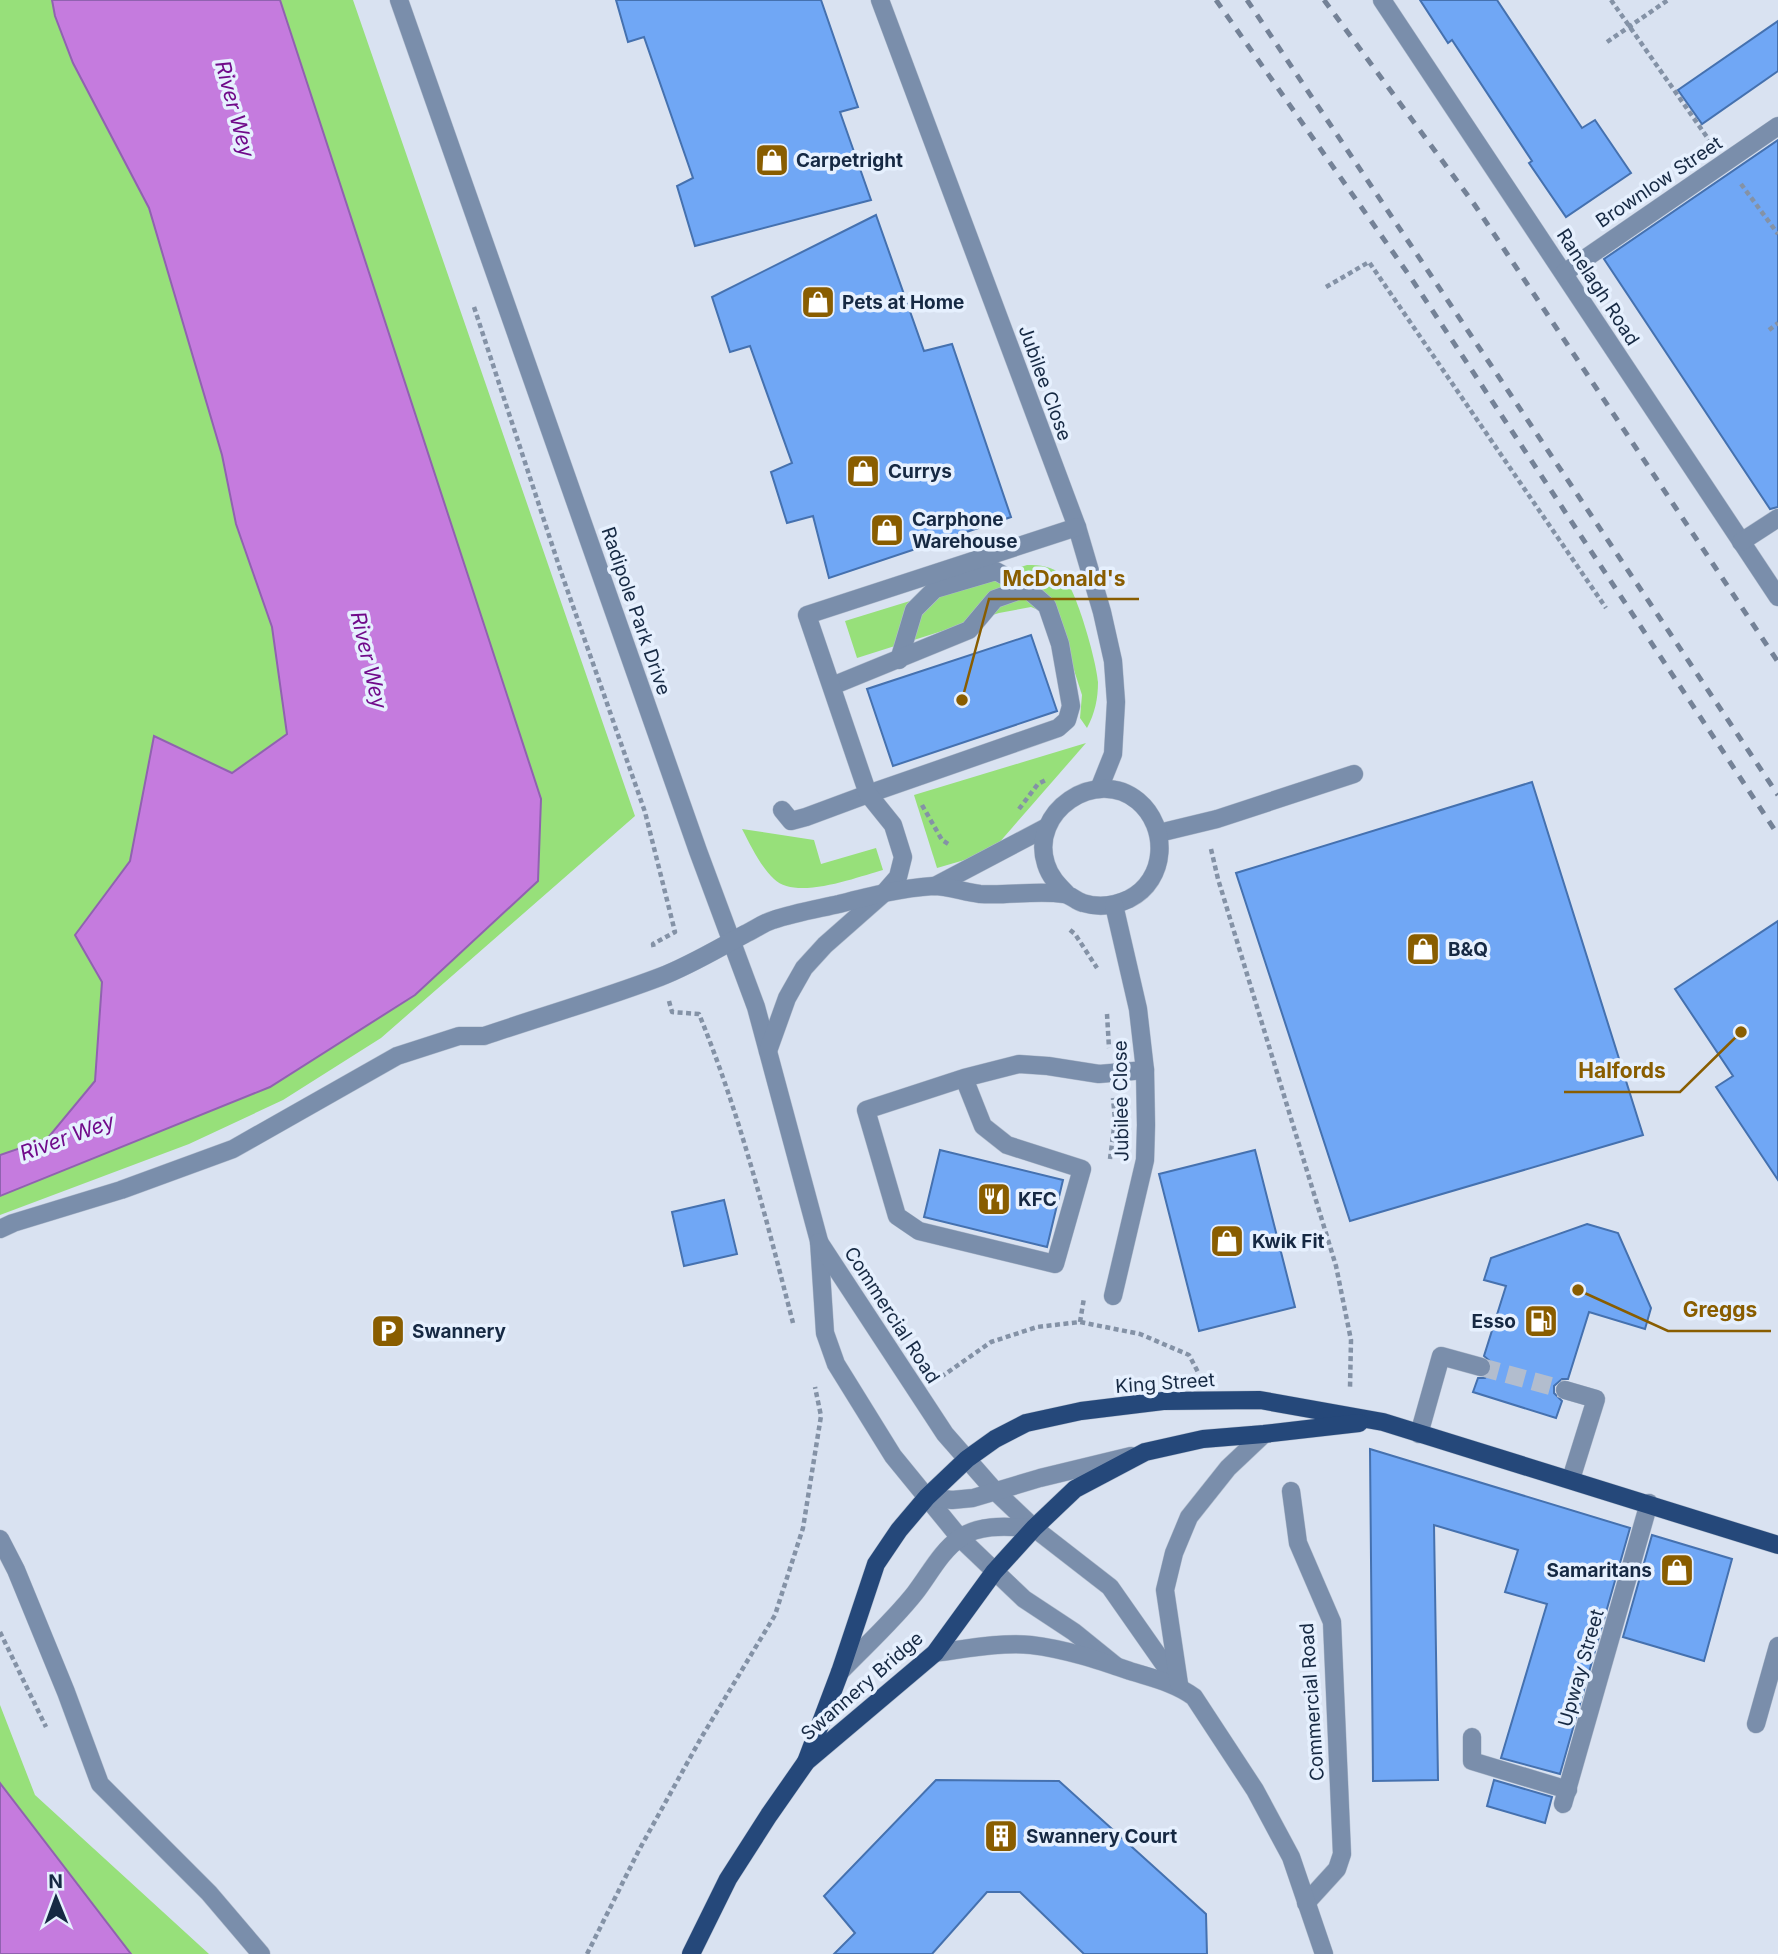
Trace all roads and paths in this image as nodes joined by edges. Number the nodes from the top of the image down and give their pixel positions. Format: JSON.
{"nodes":[{"id":1,"x":399,"y":0,"type":"edge"},
{"id":2,"x":880,"y":0,"type":"edge"},
{"id":3,"x":1611,"y":0,"type":"edge"},
{"id":4,"x":1668,"y":0,"type":"edge"},
{"id":5,"x":1390,"y":3,"type":"edge"},
{"id":6,"x":1629,"y":27,"type":"junction"},
{"id":7,"x":1607,"y":42,"type":"dead end"},
{"id":8,"x":1778,"y":126,"type":"edge"},
{"id":9,"x":1725,"y":163,"type":"junction"},
{"id":10,"x":1778,"y":234,"type":"edge"},
{"id":11,"x":1564,"y":273,"type":"junction"},
{"id":12,"x":1326,"y":287,"type":"dead end"},
{"id":13,"x":471,"y":300,"type":"dead end"},
{"id":14,"x":1778,"y":323,"type":"edge"},
{"id":15,"x":1769,"y":330,"type":"dead end"},
{"id":16,"x":1778,"y":518,"type":"edge"},
{"id":17,"x":1077,"y":527,"type":"junction"},
{"id":18,"x":1741,"y":542,"type":"junction"},
{"id":19,"x":1026,"y":588,"type":"junction"},
{"id":20,"x":1778,"y":597,"type":"edge"},
{"id":21,"x":1606,"y":608,"type":"dead end"},
{"id":22,"x":899,"y":660,"type":"junction"},
{"id":23,"x":832,"y":686,"type":"junction"},
{"id":24,"x":1354,"y":774,"type":"dead end"},
{"id":25,"x":1049,"y":779,"type":"dead end"},
{"id":26,"x":896,"y":785,"type":"junction"},
{"id":27,"x":1099,"y":789,"type":"junction"},
{"id":28,"x":868,"y":794,"type":"junction"},
{"id":29,"x":782,"y":810,"type":"dead end"},
{"id":30,"x":1014,"y":815,"type":"dead end"},
{"id":31,"x":1205,"y":822,"type":"junction"},
{"id":32,"x":1047,"y":827,"type":"junction"},
{"id":33,"x":1159,"y":833,"type":"junction"},
{"id":34,"x":961,"y":851,"type":"dead end"},
{"id":35,"x":935,"y":886,"type":"junction"},
{"id":36,"x":884,"y":893,"type":"junction"},
{"id":37,"x":1067,"y":894,"type":"junction"},
{"id":38,"x":1114,"y":905,"type":"junction"},
{"id":39,"x":732,"y":941,"type":"junction"},
{"id":40,"x":662,"y":976,"type":"junction"},
{"id":41,"x":768,"y":1051,"type":"junction"},
{"id":42,"x":1146,"y":1070,"type":"junction"},
{"id":43,"x":964,"y":1078,"type":"junction"},
{"id":44,"x":0,"y":1229,"type":"edge"},
{"id":45,"x":819,"y":1241,"type":"junction"},
{"id":46,"x":1113,"y":1296,"type":"dead end"},
{"id":47,"x":795,"y":1330,"type":"dead end"},
{"id":48,"x":836,"y":1364,"type":"junction"},
{"id":49,"x":1481,"y":1367,"type":"tunnel mouth"},
{"id":50,"x":1565,"y":1390,"type":"tunnel mouth"},
{"id":51,"x":1350,"y":1391,"type":"dead end"},
{"id":52,"x":919,"y":1394,"type":"junction"},
{"id":53,"x":1213,"y":1399,"type":"junction"},
{"id":54,"x":1376,"y":1420,"type":"junction"},
{"id":55,"x":1264,"y":1434,"type":"junction"},
{"id":56,"x":1419,"y":1434,"type":"junction"},
{"id":57,"x":1145,"y":1452,"type":"junction"},
{"id":58,"x":967,"y":1459,"type":"junction"},
{"id":59,"x":1572,"y":1479,"type":"junction"},
{"id":60,"x":995,"y":1491,"type":"junction"},
{"id":61,"x":1291,"y":1491,"type":"dead end"},
{"id":62,"x":927,"y":1497,"type":"junction"},
{"id":63,"x":1649,"y":1503,"type":"junction"},
{"id":64,"x":1034,"y":1528,"type":"junction"},
{"id":65,"x":960,"y":1538,"type":"junction"},
{"id":66,"x":0,"y":1539,"type":"edge"},
{"id":67,"x":1778,"y":1545,"type":"edge"},
{"id":68,"x":994,"y":1572,"type":"junction"},
{"id":69,"x":1778,"y":1646,"type":"edge"},
{"id":70,"x":935,"y":1653,"type":"junction"},
{"id":71,"x":1116,"y":1666,"type":"junction"},
{"id":72,"x":840,"y":1672,"type":"junction"},
{"id":73,"x":1180,"y":1687,"type":"junction"},
{"id":74,"x":1756,"y":1724,"type":"dead end"},
{"id":75,"x":1472,"y":1737,"type":"dead end"},
{"id":76,"x":806,"y":1762,"type":"junction"},
{"id":77,"x":1306,"y":1903,"type":"junction"},
{"id":78,"x":261,"y":1954,"type":"edge"},
{"id":79,"x":587,"y":1954,"type":"edge"},
{"id":80,"x":691,"y":1954,"type":"edge"},
{"id":81,"x":1324,"y":1954,"type":"edge"}],
"edges":[{"from":1,"to":39,"type":"street","name":"Radipole Park Drive"},
{"from":2,"to":17,"type":"street","name":"Jubilee Close"},
{"from":3,"to":6,"type":"path"},
{"from":4,"to":6,"type":"path"},
{"from":5,"to":11,"type":"street","name":"Ranelagh Road"},
{"from":6,"to":7,"type":"path"},
{"from":6,"to":9,"type":"path"},
{"from":8,"to":9,"type":"street","name":"Brownlow Street"},
{"from":9,"to":10,"type":"path"},
{"from":9,"to":11,"type":"street","name":"Brownlow Street"},
{"from":11,"to":18,"type":"street","name":"Ranelagh Road"},
{"from":12,"to":21,"type":"path"},
{"from":13,"to":40,"type":"path"},
{"from":14,"to":15,"type":"path"},
{"from":16,"to":18,"type":"street"},
{"from":17,"to":23,"type":"street"},
{"from":17,"to":27,"type":"street","name":"Jubilee Close"},
{"from":18,"to":20,"type":"street","name":"Ranelagh Road"},
{"from":19,"to":22,"type":"street"},
{"from":19,"to":22,"type":"street"},
{"from":19,"to":26,"type":"street"},
{"from":22,"to":23,"type":"street"},
{"from":23,"to":28,"type":"street"},
{"from":24,"to":31,"type":"street"},
{"from":25,"to":30,"type":"path"},
{"from":26,"to":28,"type":"street"},
{"from":26,"to":34,"type":"path"},
{"from":27,"to":32,"type":"street"},
{"from":27,"to":33,"type":"street"},
{"from":28,"to":29,"type":"street"},
{"from":28,"to":36,"type":"street"},
{"from":31,"to":33,"type":"street"},
{"from":31,"to":51,"type":"path"},
{"from":32,"to":35,"type":"street"},
{"from":32,"to":37,"type":"street"},
{"from":33,"to":38,"type":"street"},
{"from":35,"to":36,"type":"street"},
{"from":35,"to":37,"type":"street"},
{"from":36,"to":39,"type":"street"},
{"from":36,"to":41,"type":"street"},
{"from":37,"to":38,"type":"street"},
{"from":38,"to":42,"type":"street","name":"Jubilee Close"},
{"from":39,"to":40,"type":"street"},
{"from":39,"to":41,"type":"street","name":"Radipole Park Drive"},
{"from":40,"to":44,"type":"street"},
{"from":40,"to":47,"type":"path"},
{"from":41,"to":45,"type":"street","name":"Radipole Park Drive"},
{"from":42,"to":43,"type":"street"},
{"from":42,"to":46,"type":"street","name":"Jubilee Close"},
{"from":43,"to":43,"type":"street"},
{"from":45,"to":48,"type":"street","name":"Commercial Road"},
{"from":45,"to":52,"type":"street","name":"Commercial Road"},
{"from":48,"to":62,"type":"street","name":"Commercial Road"},
{"from":48,"to":79,"type":"path"},
{"from":49,"to":56,"type":"street"},
{"from":50,"to":59,"type":"street"},
{"from":52,"to":53,"type":"path"},
{"from":52,"to":58,"type":"street","name":"Commercial Road"},
{"from":53,"to":54,"type":"main road","name":"King Street"},
{"from":53,"to":58,"type":"main road","name":"King Street"},
{"from":54,"to":55,"type":"main road","name":"King Street"},
{"from":54,"to":56,"type":"main road","name":"King Street"},
{"from":55,"to":57,"type":"main road","name":"King Street"},
{"from":55,"to":73,"type":"street"},
{"from":56,"to":59,"type":"main road","name":"King Street"},
{"from":57,"to":60,"type":"street","name":"King Street"},
{"from":57,"to":64,"type":"main road","name":"King Street"},
{"from":58,"to":60,"type":"street","name":"Commercial Road"},
{"from":58,"to":62,"type":"main road","name":"King Street"},
{"from":59,"to":63,"type":"main road","name":"King Street"},
{"from":60,"to":62,"type":"street","name":"King Street"},
{"from":60,"to":64,"type":"street","name":"Commercial Road"},
{"from":61,"to":77,"type":"street","name":"Commercial Road"},
{"from":62,"to":65,"type":"street","name":"Commercial Road"},
{"from":62,"to":72,"type":"main road","name":"Swannery Bridge"},
{"from":63,"to":67,"type":"main road","name":"King Street"},
{"from":63,"to":75,"type":"street","name":"Upway Street"},
{"from":64,"to":65,"type":"street"},
{"from":64,"to":68,"type":"main road","name":"Swannery Bridge"},
{"from":64,"to":73,"type":"street","name":"Commercial Road"},
{"from":65,"to":68,"type":"street","name":"Commercial Road"},
{"from":65,"to":72,"type":"street","name":"Swannery Bridge"},
{"from":66,"to":78,"type":"street"},
{"from":68,"to":70,"type":"main road","name":"Swannery Bridge"},
{"from":68,"to":71,"type":"street","name":"Commercial Road"},
{"from":69,"to":74,"type":"street"},
{"from":70,"to":71,"type":"street","name":"Commercial Road"},
{"from":70,"to":76,"type":"main road","name":"Swannery Bridge"},
{"from":71,"to":73,"type":"street","name":"Commercial Road"},
{"from":72,"to":76,"type":"main road","name":"Swannery Bridge"},
{"from":73,"to":77,"type":"street","name":"Commercial Road"},
{"from":76,"to":80,"type":"main road","name":"Swannery Bridge"},
{"from":77,"to":81,"type":"street","name":"Commercial Road"}]}
